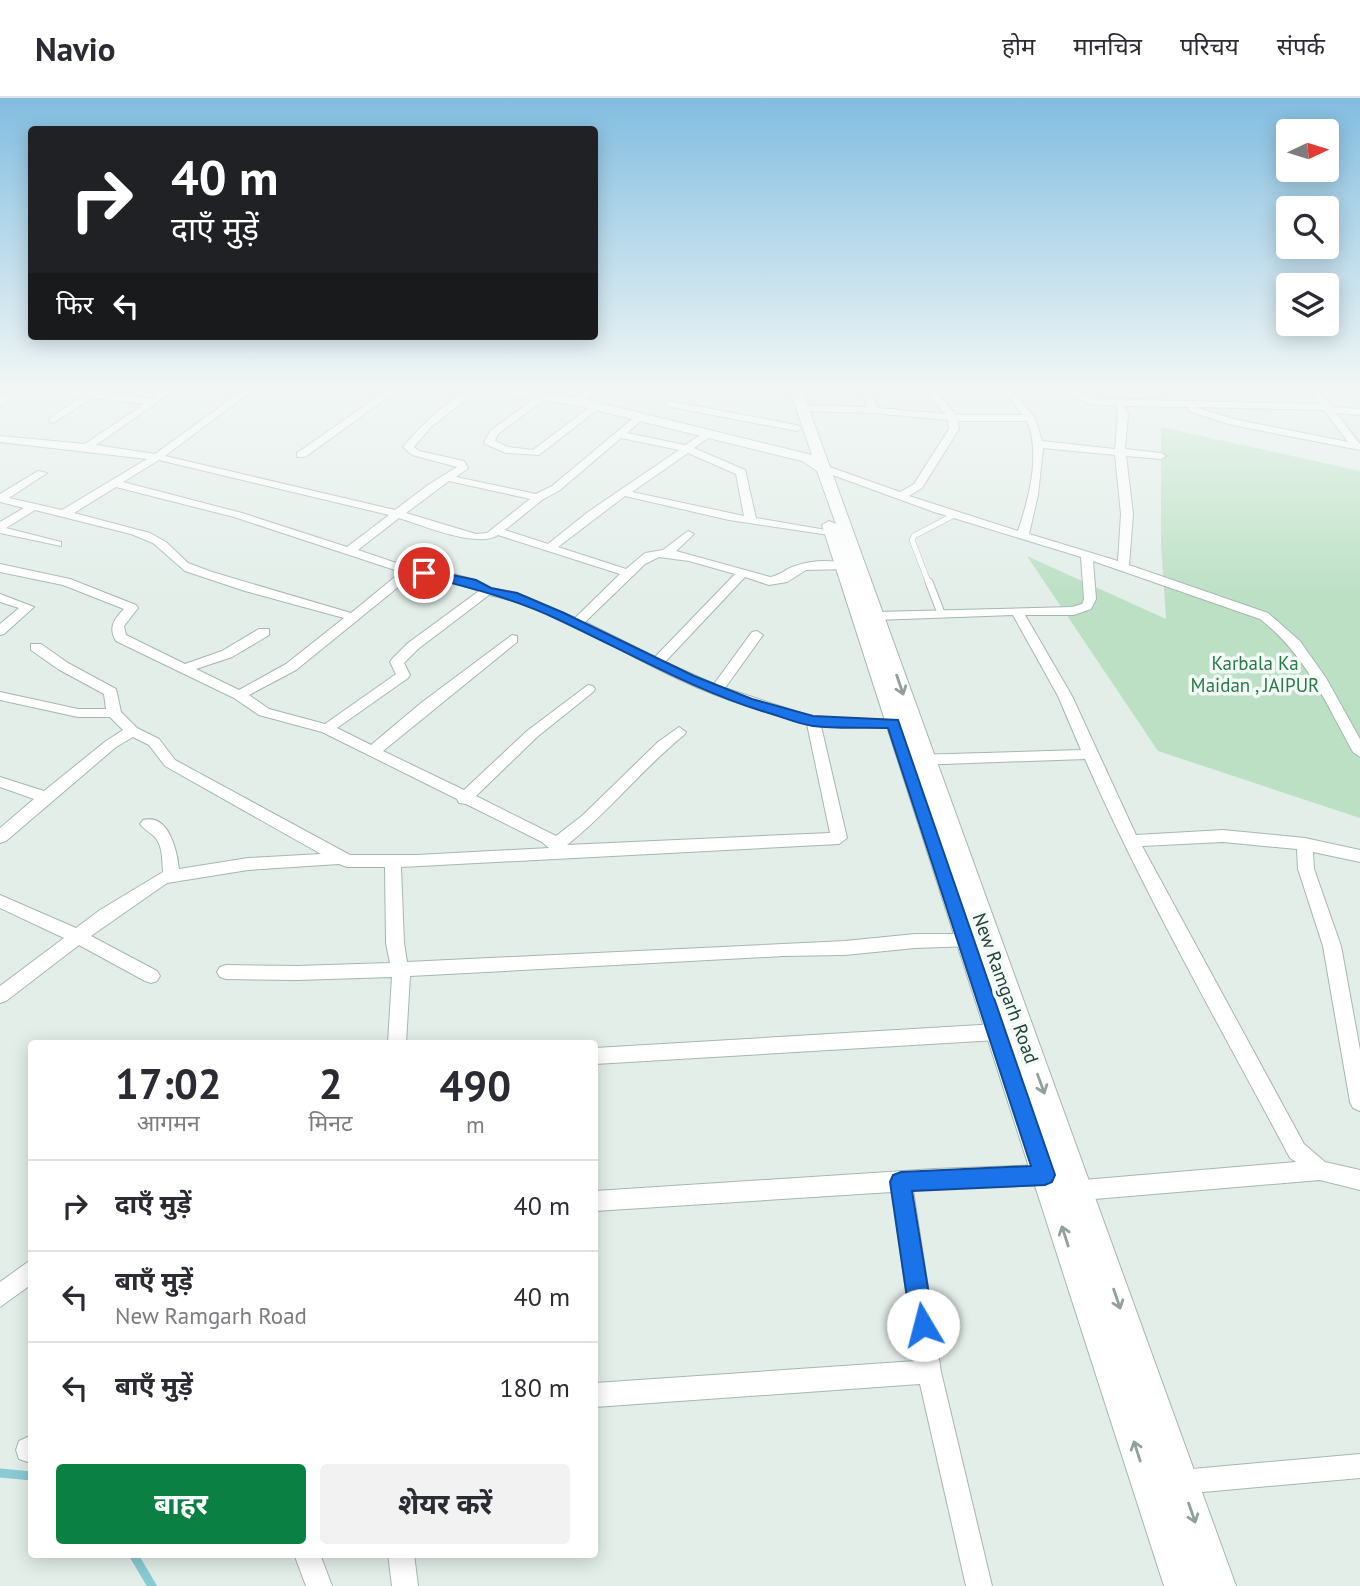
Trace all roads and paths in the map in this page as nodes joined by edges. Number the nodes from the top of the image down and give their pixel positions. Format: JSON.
{"nodes":[{"id":1,"x":153,"y":459,"type":"edge"},
{"id":2,"x":168,"y":459,"type":"edge"},
{"id":3,"x":439,"y":459,"type":"edge"},
{"id":4,"x":588,"y":459,"type":"edge"},
{"id":5,"x":673,"y":459,"type":"edge"},
{"id":6,"x":714,"y":459,"type":"edge"},
{"id":7,"x":802,"y":459,"type":"edge"},
{"id":8,"x":814,"y":459,"type":"edge"},
{"id":9,"x":936,"y":459,"type":"edge"},
{"id":10,"x":1036,"y":459,"type":"edge"},
{"id":11,"x":1121,"y":459,"type":"edge"},
{"id":12,"x":815,"y":463,"type":"junction"},
{"id":13,"x":42,"y":473,"type":"dead end"},
{"id":14,"x":448,"y":478,"type":"junction"},
{"id":15,"x":114,"y":484,"type":"junction"},
{"id":16,"x":624,"y":494,"type":"junction"},
{"id":17,"x":901,"y":496,"type":"junction"},
{"id":18,"x":538,"y":498,"type":"junction"},
{"id":19,"x":33,"y":507,"type":"junction"},
{"id":20,"x":64,"y":514,"type":"junction"},
{"id":21,"x":399,"y":514,"type":"junction"},
{"id":22,"x":954,"y":515,"type":"junction"},
{"id":23,"x":751,"y":521,"type":"junction"},
{"id":24,"x":0,"y":528,"type":"edge"},
{"id":25,"x":496,"y":531,"type":"junction"},
{"id":26,"x":688,"y":534,"type":"dead end"},
{"id":27,"x":832,"y":534,"type":"junction"},
{"id":28,"x":1023,"y":537,"type":"junction"},
{"id":29,"x":57,"y":544,"type":"dead end"},
{"id":30,"x":550,"y":548,"type":"junction"},
{"id":31,"x":349,"y":551,"type":"junction"},
{"id":32,"x":667,"y":554,"type":"junction"},
{"id":33,"x":1087,"y":555,"type":"junction"},
{"id":34,"x":842,"y":566,"type":"junction"},
{"id":35,"x":1123,"y":567,"type":"junction"},
{"id":36,"x":0,"y":568,"type":"edge"},
{"id":37,"x":410,"y":571,"type":"junction"},
{"id":38,"x":628,"y":573,"type":"junction"},
{"id":39,"x":743,"y":573,"type":"junction"},
{"id":40,"x":487,"y":591,"type":"junction"},
{"id":41,"x":0,"y":598,"type":"edge"},
{"id":42,"x":1017,"y":611,"type":"junction"},
{"id":43,"x":941,"y":613,"type":"junction"},
{"id":44,"x":876,"y":616,"type":"junction"},
{"id":45,"x":353,"y":617,"type":"junction"},
{"id":46,"x":576,"y":624,"type":"junction"},
{"id":47,"x":0,"y":631,"type":"edge"},
{"id":48,"x":264,"y":632,"type":"dead end"},
{"id":49,"x":757,"y":635,"type":"dead end"},
{"id":50,"x":512,"y":639,"type":"dead end"},
{"id":51,"x":36,"y":647,"type":"dead end"},
{"id":52,"x":657,"y":663,"type":"junction"},
{"id":53,"x":186,"y":668,"type":"junction"},
{"id":54,"x":588,"y":689,"type":"dead end"},
{"id":55,"x":717,"y":690,"type":"junction"},
{"id":56,"x":239,"y":695,"type":"junction"},
{"id":57,"x":0,"y":696,"type":"edge"},
{"id":58,"x":114,"y":713,"type":"junction"},
{"id":59,"x":813,"y":721,"type":"junction"},
{"id":60,"x":893,"y":723,"type":"junction"},
{"id":61,"x":327,"y":730,"type":"junction"},
{"id":62,"x":132,"y":731,"type":"junction"},
{"id":63,"x":680,"y":732,"type":"dead end"},
{"id":64,"x":372,"y":752,"type":"junction"},
{"id":65,"x":1360,"y":752,"type":"edge"},
{"id":66,"x":1090,"y":754,"type":"junction"},
{"id":67,"x":916,"y":760,"type":"junction"},
{"id":68,"x":0,"y":782,"type":"edge"},
{"id":69,"x":46,"y":797,"type":"junction"},
{"id":70,"x":464,"y":799,"type":"junction"},
{"id":71,"x":148,"y":824,"type":"dead end"},
{"id":72,"x":0,"y":836,"type":"edge"},
{"id":73,"x":1132,"y":841,"type":"junction"},
{"id":74,"x":1306,"y":844,"type":"junction"},
{"id":75,"x":560,"y":848,"type":"junction"},
{"id":76,"x":1360,"y":856,"type":"edge"},
{"id":77,"x":342,"y":859,"type":"junction"},
{"id":78,"x":393,"y":861,"type":"junction"},
{"id":79,"x":172,"y":877,"type":"junction"},
{"id":80,"x":0,"y":901,"type":"edge"},
{"id":81,"x":78,"y":936,"type":"junction"},
{"id":82,"x":966,"y":941,"type":"junction"},
{"id":83,"x":398,"y":968,"type":"junction"},
{"id":84,"x":226,"y":972,"type":"dead end"},
{"id":85,"x":151,"y":976,"type":"dead end"},
{"id":86,"x":0,"y":996,"type":"edge"},
{"id":87,"x":997,"y":1032,"type":"junction"},
{"id":88,"x":397,"y":1040,"type":"edge"},
{"id":89,"x":598,"y":1056,"type":"edge"},
{"id":90,"x":1360,"y":1102,"type":"edge"},
{"id":91,"x":1320,"y":1170,"type":"junction"},
{"id":92,"x":1360,"y":1180,"type":"edge"},
{"id":93,"x":901,"y":1182,"type":"junction"},
{"id":94,"x":1048,"y":1183,"type":"junction"},
{"id":95,"x":1080,"y":1191,"type":"junction"},
{"id":96,"x":598,"y":1201,"type":"edge"},
{"id":97,"x":28,"y":1273,"type":"edge"},
{"id":98,"x":0,"y":1296,"type":"edge"},
{"id":99,"x":929,"y":1372,"type":"junction"},
{"id":100,"x":598,"y":1395,"type":"edge"},
{"id":101,"x":1360,"y":1466,"type":"edge"},
{"id":102,"x":1181,"y":1482,"type":"junction"},
{"id":103,"x":308,"y":1558,"type":"edge"},
{"id":104,"x":402,"y":1558,"type":"edge"},
{"id":105,"x":319,"y":1586,"type":"edge"},
{"id":106,"x":405,"y":1586,"type":"edge"},
{"id":107,"x":979,"y":1586,"type":"edge"},
{"id":108,"x":1182,"y":1586,"type":"edge"},
{"id":109,"x":1218,"y":1586,"type":"edge"}],
"edges":[{"from":1,"to":15,"type":"street"},
{"from":2,"to":21,"type":"street"},
{"from":3,"to":14,"type":"street"},
{"from":4,"to":18,"type":"street"},
{"from":5,"to":16,"type":"street"},
{"from":6,"to":23,"type":"street"},
{"from":7,"to":12,"type":"street"},
{"from":8,"to":12,"type":"street","name":"New Ramgarh Road"},
{"from":9,"to":17,"type":"street"},
{"from":10,"to":28,"type":"street"},
{"from":11,"to":35,"type":"street"},
{"from":12,"to":17,"type":"street"},
{"from":12,"to":27,"type":"street","name":"New Ramgarh Road"},
{"from":12,"to":44,"type":"street","name":"New Ramgarh Road"},
{"from":13,"to":19,"type":"street"},
{"from":14,"to":18,"type":"street"},
{"from":14,"to":21,"type":"street"},
{"from":15,"to":20,"type":"street"},
{"from":15,"to":31,"type":"street"},
{"from":16,"to":23,"type":"street"},
{"from":16,"to":30,"type":"street"},
{"from":17,"to":22,"type":"street"},
{"from":18,"to":25,"type":"street"},
{"from":19,"to":20,"type":"street"},
{"from":19,"to":24,"type":"street"},
{"from":20,"to":45,"type":"street"},
{"from":21,"to":25,"type":"street"},
{"from":21,"to":31,"type":"street"},
{"from":22,"to":28,"type":"street"},
{"from":22,"to":43,"type":"lane"},
{"from":23,"to":27,"type":"street"},
{"from":24,"to":29,"type":"street"},
{"from":25,"to":30,"type":"street"},
{"from":26,"to":32,"type":"street"},
{"from":27,"to":34,"type":"street","name":"New Ramgarh Road"},
{"from":28,"to":33,"type":"street"},
{"from":30,"to":38,"type":"street"},
{"from":31,"to":37,"type":"street"},
{"from":32,"to":38,"type":"street"},
{"from":32,"to":39,"type":"street"},
{"from":33,"to":35,"type":"street"},
{"from":33,"to":42,"type":"street"},
{"from":34,"to":39,"type":"street"},
{"from":34,"to":60,"type":"street","name":"New Ramgarh Road"},
{"from":35,"to":65,"type":"street"},
{"from":36,"to":53,"type":"street"},
{"from":37,"to":40,"type":"street"},
{"from":37,"to":45,"type":"street"},
{"from":38,"to":46,"type":"street"},
{"from":39,"to":52,"type":"street"},
{"from":40,"to":46,"type":"street"},
{"from":40,"to":61,"type":"street"},
{"from":41,"to":47,"type":"street"},
{"from":42,"to":43,"type":"street"},
{"from":42,"to":66,"type":"street"},
{"from":43,"to":44,"type":"street"},
{"from":44,"to":67,"type":"street","name":"New Ramgarh Road","one_way":true},
{"from":45,"to":56,"type":"street"},
{"from":46,"to":52,"type":"street"},
{"from":48,"to":53,"type":"street"},
{"from":49,"to":55,"type":"street"},
{"from":50,"to":64,"type":"street"},
{"from":51,"to":58,"type":"street"},
{"from":52,"to":55,"type":"street"},
{"from":53,"to":56,"type":"street"},
{"from":54,"to":70,"type":"street"},
{"from":55,"to":59,"type":"street"},
{"from":56,"to":61,"type":"street"},
{"from":57,"to":58,"type":"street"},
{"from":58,"to":62,"type":"street"},
{"from":59,"to":60,"type":"street"},
{"from":59,"to":75,"type":"street"},
{"from":60,"to":67,"type":"street","name":"New Ramgarh Road"},
{"from":61,"to":64,"type":"street"},
{"from":62,"to":69,"type":"street"},
{"from":62,"to":77,"type":"street"},
{"from":63,"to":75,"type":"street"},
{"from":64,"to":70,"type":"street"},
{"from":66,"to":67,"type":"street"},
{"from":66,"to":73,"type":"street"},
{"from":67,"to":82,"type":"street","name":"New Ramgarh Road"},
{"from":67,"to":95,"type":"street","name":"New Ramgarh Road","one_way":true},
{"from":68,"to":69,"type":"street"},
{"from":69,"to":72,"type":"street"},
{"from":70,"to":75,"type":"street"},
{"from":71,"to":79,"type":"street"},
{"from":73,"to":74,"type":"street"},
{"from":73,"to":91,"type":"street"},
{"from":74,"to":76,"type":"street"},
{"from":74,"to":90,"type":"street"},
{"from":75,"to":78,"type":"street"},
{"from":77,"to":78,"type":"street"},
{"from":77,"to":79,"type":"street"},
{"from":78,"to":83,"type":"street"},
{"from":79,"to":81,"type":"street"},
{"from":80,"to":81,"type":"street"},
{"from":81,"to":85,"type":"street"},
{"from":81,"to":86,"type":"street"},
{"from":82,"to":83,"type":"street"},
{"from":82,"to":87,"type":"street","name":"New Ramgarh Road"},
{"from":83,"to":84,"type":"street"},
{"from":83,"to":88,"type":"street"},
{"from":87,"to":89,"type":"street"},
{"from":87,"to":94,"type":"street","name":"New Ramgarh Road"},
{"from":91,"to":92,"type":"street"},
{"from":91,"to":95,"type":"street"},
{"from":93,"to":94,"type":"street"},
{"from":93,"to":96,"type":"street"},
{"from":93,"to":99,"type":"street"},
{"from":94,"to":95,"type":"street"},
{"from":108,"to":94,"type":"street","name":"New Ramgarh Road","one_way":true},
{"from":95,"to":102,"type":"street","name":"New Ramgarh Road","one_way":true},
{"from":97,"to":98,"type":"street"},
{"from":99,"to":100,"type":"street"},
{"from":99,"to":107,"type":"street"},
{"from":101,"to":102,"type":"street"},
{"from":102,"to":109,"type":"street","name":"New Ramgarh Road","one_way":true},
{"from":103,"to":105,"type":"street"},
{"from":104,"to":106,"type":"street"}]}
